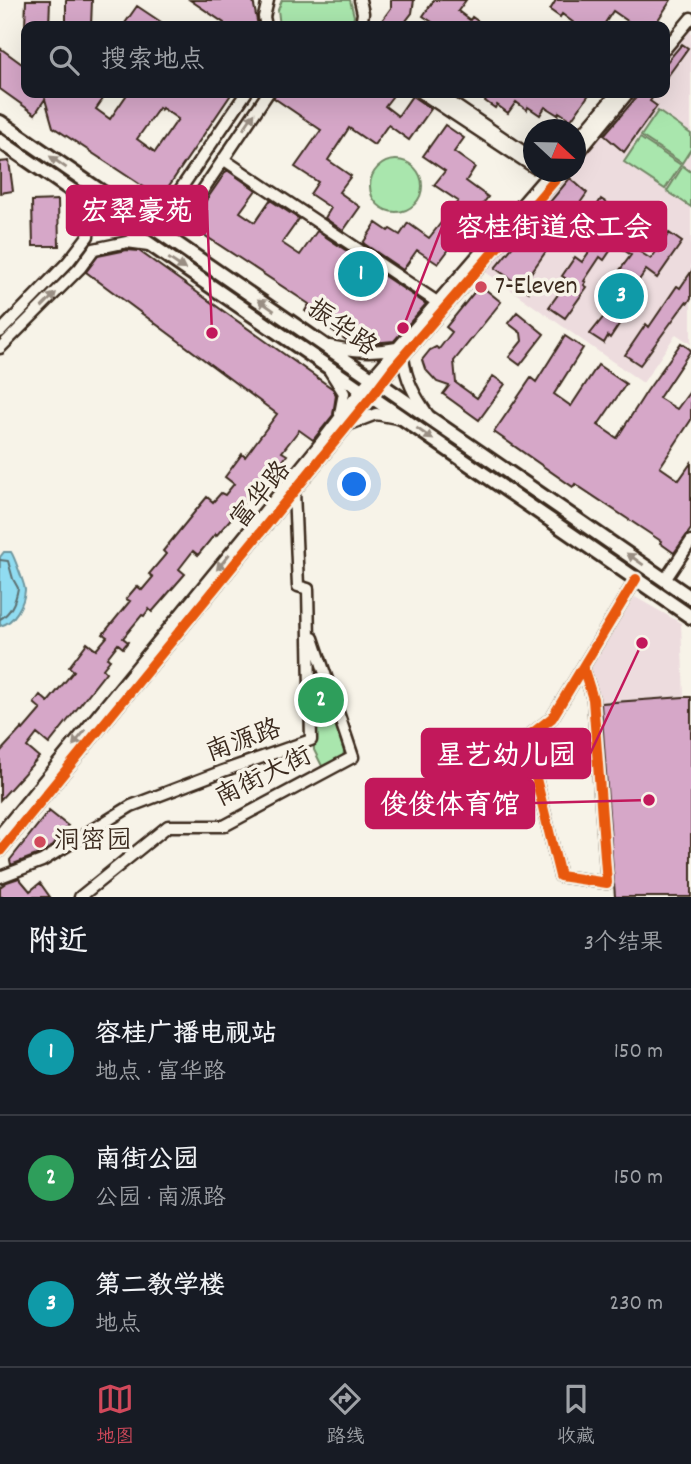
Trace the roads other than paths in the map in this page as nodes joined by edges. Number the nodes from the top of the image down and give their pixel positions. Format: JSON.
{"nodes":[{"id":1,"x":268,"y":0,"type":"edge"},
{"id":2,"x":360,"y":0,"type":"edge"},
{"id":3,"x":691,"y":12,"type":"edge"},
{"id":4,"x":691,"y":18,"type":"edge"},
{"id":5,"x":265,"y":21,"type":"edge"},
{"id":6,"x":362,"y":21,"type":"edge"},
{"id":7,"x":670,"y":34,"type":"edge"},
{"id":8,"x":670,"y":43,"type":"edge"},
{"id":9,"x":243,"y":98,"type":"edge"},
{"id":10,"x":265,"y":98,"type":"edge"},
{"id":11,"x":430,"y":98,"type":"edge"},
{"id":12,"x":444,"y":98,"type":"edge"},
{"id":13,"x":613,"y":98,"type":"edge"},
{"id":14,"x":624,"y":98,"type":"edge"},
{"id":15,"x":0,"y":122,"type":"edge"},
{"id":16,"x":586,"y":129,"type":"edge"},
{"id":17,"x":0,"y":141,"type":"edge"},
{"id":18,"x":586,"y":144,"type":"edge"},
{"id":19,"x":523,"y":152,"type":"edge"},
{"id":20,"x":223,"y":159,"type":"junction"},
{"id":21,"x":523,"y":160,"type":"edge"},
{"id":22,"x":538,"y":182,"type":"edge"},
{"id":23,"x":553,"y":182,"type":"edge"},
{"id":24,"x":80,"y":196,"type":"junction"},
{"id":25,"x":154,"y":228,"type":"junction"},
{"id":26,"x":170,"y":239,"type":"junction"},
{"id":27,"x":150,"y":246,"type":"junction"},
{"id":28,"x":438,"y":302,"type":"junction"},
{"id":29,"x":0,"y":331,"type":"edge"},
{"id":30,"x":324,"y":345,"type":"junction"},
{"id":31,"x":0,"y":348,"type":"edge"},
{"id":32,"x":400,"y":352,"type":"junction"},
{"id":33,"x":328,"y":367,"type":"junction"},
{"id":34,"x":376,"y":381,"type":"junction"},
{"id":35,"x":366,"y":394,"type":"junction"},
{"id":36,"x":339,"y":418,"type":"junction"},
{"id":37,"x":430,"y":418,"type":"junction"},
{"id":38,"x":403,"y":419,"type":"junction"},
{"id":39,"x":349,"y":425,"type":"junction"},
{"id":40,"x":295,"y":491,"type":"junction"},
{"id":41,"x":691,"y":541,"type":"edge"},
{"id":42,"x":636,"y":579,"type":"junction"},
{"id":43,"x":665,"y":580,"type":"junction"},
{"id":44,"x":691,"y":598,"type":"edge"},
{"id":45,"x":691,"y":617,"type":"edge"},
{"id":46,"x":309,"y":628,"type":"junction"},
{"id":47,"x":583,"y":667,"type":"junction"},
{"id":48,"x":0,"y":834,"type":"edge"},
{"id":49,"x":0,"y":852,"type":"edge"},
{"id":50,"x":0,"y":877,"type":"edge"},
{"id":51,"x":80,"y":897,"type":"edge"}],
"edges":[{"from":1,"to":5,"type":"street"},
{"from":2,"to":6,"type":"street"},
{"from":3,"to":7,"type":"street"},
{"from":4,"to":8,"type":"street"},
{"from":9,"to":25,"type":"street"},
{"from":20,"to":10,"type":"street","one_way":true},
{"from":11,"to":21,"type":"street"},
{"from":12,"to":19,"type":"street"},
{"from":13,"to":16,"type":"street"},
{"from":14,"to":18,"type":"street"},
{"from":25,"to":15,"type":"main road","name":"振华路","one_way":true},
{"from":17,"to":24,"type":"main road","name":"振华路"},
{"from":20,"to":26,"type":"street"},
{"from":20,"to":28,"type":"street"},
{"from":22,"to":28,"type":"street","name":"富华路"},
{"from":23,"to":32,"type":"street","name":"富华路"},
{"from":24,"to":27,"type":"main road","name":"振华路"},
{"from":24,"to":29,"type":"street"},
{"from":25,"to":26,"type":"main road","name":"振华路"},
{"from":30,"to":26,"type":"main road","name":"振华路","one_way":true},
{"from":31,"to":27,"type":"street","one_way":true},
{"from":27,"to":33,"type":"main road","name":"振华路","one_way":true},
{"from":28,"to":32,"type":"street","name":"富华路"},
{"from":30,"to":32,"type":"street"},
{"from":30,"to":34,"type":"main road","name":"振华路"},
{"from":32,"to":34,"type":"street","name":"富华路"},
{"from":32,"to":37,"type":"street"},
{"from":33,"to":35,"type":"main road","name":"振华路"},
{"from":33,"to":36,"type":"street"},
{"from":34,"to":35,"type":"street","name":"富华路"},
{"from":34,"to":37,"type":"main road","name":"振华路"},
{"from":35,"to":36,"type":"street","name":"富华路"},
{"from":35,"to":38,"type":"main road","name":"振华路"},
{"from":35,"to":39,"type":"street","name":"富华路"},
{"from":36,"to":48,"type":"street","name":"富华路","one_way":true},
{"from":43,"to":37,"type":"main road","name":"振华路","one_way":true},
{"from":38,"to":39,"type":"street"},
{"from":38,"to":42,"type":"main road","name":"振华路","one_way":true},
{"from":39,"to":40,"type":"street","name":"富华路"},
{"from":40,"to":46,"type":"street","name":"南源路"},
{"from":40,"to":49,"type":"street","name":"富华路"},
{"from":41,"to":43,"type":"street"},
{"from":42,"to":45,"type":"main road","name":"振华路"},
{"from":42,"to":47,"type":"street"},
{"from":43,"to":44,"type":"main road","name":"振华路"},
{"from":46,"to":50,"type":"street","name":"南源路"},
{"from":46,"to":51,"type":"street","name":"南街大街"},
{"from":47,"to":47,"type":"street"}]}
